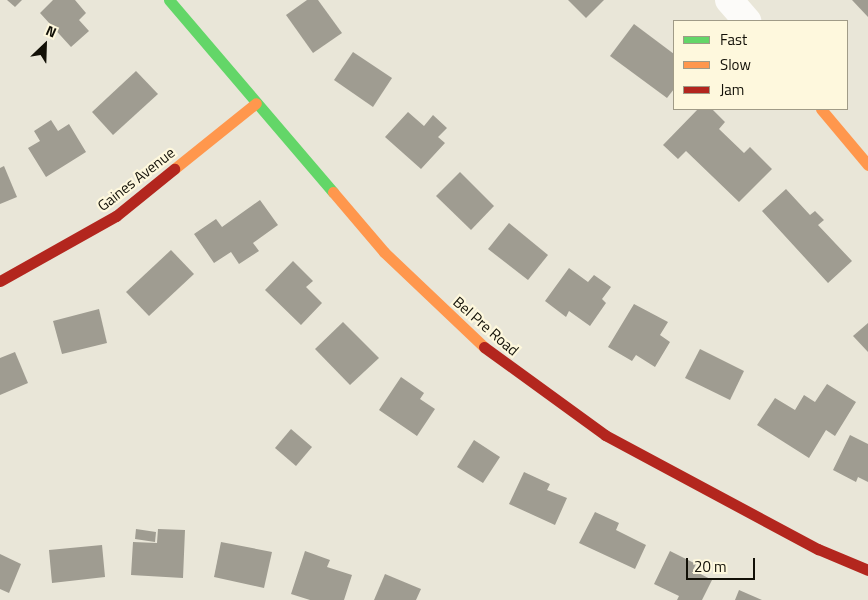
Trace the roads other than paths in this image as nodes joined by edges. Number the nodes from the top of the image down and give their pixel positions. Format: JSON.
{"nodes":[{"id":1,"x":169,"y":0,"type":"edge"},
{"id":2,"x":729,"y":0,"type":"edge"},
{"id":3,"x":746,"y":20,"type":"edge"},
{"id":4,"x":256,"y":103,"type":"junction"},
{"id":5,"x":822,"y":110,"type":"edge"},
{"id":6,"x":868,"y":165,"type":"edge"},
{"id":7,"x":0,"y":281,"type":"edge"},
{"id":8,"x":868,"y":570,"type":"edge"}],
"edges":[{"from":1,"to":4,"type":"main road","name":"Bel Pre Road"},
{"from":2,"to":3,"type":"street"},
{"from":4,"to":7,"type":"main road","name":"Gaines Avenue"},
{"from":4,"to":8,"type":"main road","name":"Bel Pre Road"},
{"from":5,"to":6,"type":"main road"}]}
